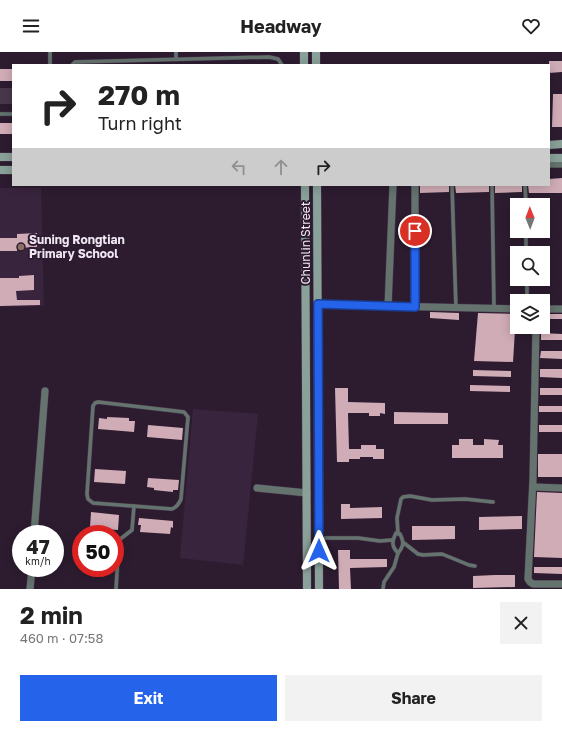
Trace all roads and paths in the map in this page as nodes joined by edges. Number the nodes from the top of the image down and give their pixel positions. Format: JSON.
{"nodes":[{"id":1,"x":50,"y":52,"type":"edge"},
{"id":2,"x":176,"y":52,"type":"edge"},
{"id":3,"x":304,"y":52,"type":"edge"},
{"id":4,"x":316,"y":52,"type":"edge"},
{"id":5,"x":176,"y":59,"type":"junction"},
{"id":6,"x":50,"y":64,"type":"edge"},
{"id":7,"x":73,"y":64,"type":"edge"},
{"id":8,"x":281,"y":64,"type":"edge"},
{"id":9,"x":304,"y":64,"type":"edge"},
{"id":10,"x":316,"y":64,"type":"edge"},
{"id":11,"x":0,"y":114,"type":"edge"},
{"id":12,"x":12,"y":114,"type":"edge"},
{"id":13,"x":562,"y":144,"type":"edge"},
{"id":14,"x":550,"y":145,"type":"edge"},
{"id":15,"x":0,"y":157,"type":"edge"},
{"id":16,"x":12,"y":157,"type":"edge"},
{"id":17,"x":550,"y":158,"type":"edge"},
{"id":18,"x":562,"y":158,"type":"edge"},
{"id":19,"x":550,"y":164,"type":"edge"},
{"id":20,"x":562,"y":164,"type":"edge"},
{"id":21,"x":0,"y":170,"type":"edge"},
{"id":22,"x":12,"y":170,"type":"edge"},
{"id":23,"x":305,"y":186,"type":"edge"},
{"id":24,"x":317,"y":186,"type":"edge"},
{"id":25,"x":392,"y":186,"type":"edge"},
{"id":26,"x":415,"y":186,"type":"edge"},
{"id":27,"x":452,"y":186,"type":"edge"},
{"id":28,"x":492,"y":186,"type":"edge"},
{"id":29,"x":525,"y":186,"type":"edge"},
{"id":30,"x":526,"y":198,"type":"edge"},
{"id":31,"x":318,"y":304,"type":"junction"},
{"id":32,"x":388,"y":306,"type":"junction"},
{"id":33,"x":415,"y":307,"type":"junction"},
{"id":34,"x":456,"y":308,"type":"junction"},
{"id":35,"x":494,"y":308,"type":"junction"},
{"id":36,"x":510,"y":309,"type":"edge"},
{"id":37,"x":550,"y":309,"type":"edge"},
{"id":38,"x":562,"y":309,"type":"edge"},
{"id":39,"x":536,"y":334,"type":"edge"},
{"id":40,"x":45,"y":391,"type":"dead end"},
{"id":41,"x":533,"y":487,"type":"junction"},
{"id":42,"x":257,"y":488,"type":"dead end"},
{"id":43,"x":562,"y":488,"type":"edge"},
{"id":44,"x":307,"y":493,"type":"junction"},
{"id":45,"x":493,"y":502,"type":"dead end"},
{"id":46,"x":134,"y":506,"type":"junction"},
{"id":47,"x":35,"y":525,"type":"edge"},
{"id":48,"x":398,"y":534,"type":"junction"},
{"id":49,"x":319,"y":538,"type":"junction"},
{"id":50,"x":392,"y":540,"type":"junction"},
{"id":51,"x":404,"y":543,"type":"junction"},
{"id":52,"x":398,"y":553,"type":"junction"},
{"id":53,"x":475,"y":566,"type":"dead end"},
{"id":54,"x":31,"y":577,"type":"edge"},
{"id":55,"x":562,"y":584,"type":"edge"},
{"id":56,"x":30,"y":589,"type":"edge"},
{"id":57,"x":116,"y":589,"type":"edge"},
{"id":58,"x":307,"y":589,"type":"edge"},
{"id":59,"x":319,"y":589,"type":"edge"},
{"id":60,"x":383,"y":589,"type":"edge"}],
"edges":[{"from":1,"to":6,"type":"lane"},
{"from":2,"to":5,"type":"lane"},
{"from":3,"to":9,"type":"main road"},
{"from":4,"to":10,"type":"main road"},
{"from":5,"to":7,"type":"lane"},
{"from":5,"to":8,"type":"lane"},
{"from":11,"to":12,"type":"lane"},
{"from":13,"to":14,"type":"main road"},
{"from":15,"to":16,"type":"main road"},
{"from":17,"to":18,"type":"main road"},
{"from":19,"to":20,"type":"street"},
{"from":21,"to":22,"type":"main road"},
{"from":23,"to":44,"type":"main road","name":"Chunlin Street"},
{"from":24,"to":31,"type":"main road","name":"Chunlin Street"},
{"from":25,"to":32,"type":"street"},
{"from":26,"to":33,"type":"street"},
{"from":27,"to":34,"type":"lane"},
{"from":28,"to":35,"type":"lane"},
{"from":29,"to":30,"type":"lane"},
{"from":31,"to":32,"type":"street"},
{"from":31,"to":49,"type":"main road","name":"Chunlin Street"},
{"from":32,"to":33,"type":"street"},
{"from":33,"to":34,"type":"street"},
{"from":34,"to":35,"type":"street"},
{"from":35,"to":36,"type":"street"},
{"from":37,"to":38,"type":"street"},
{"from":39,"to":41,"type":"street"},
{"from":40,"to":47,"type":"street"},
{"from":41,"to":43,"type":"street"},
{"from":41,"to":55,"type":"street"},
{"from":42,"to":44,"type":"street"},
{"from":44,"to":58,"type":"main road","name":"Chunlin Street"},
{"from":45,"to":48,"type":"lane"},
{"from":46,"to":46,"type":"lane"},
{"from":46,"to":57,"type":"lane"},
{"from":48,"to":50,"type":"lane"},
{"from":48,"to":51,"type":"lane"},
{"from":49,"to":50,"type":"lane"},
{"from":49,"to":59,"type":"main road","name":"Chunlin Street"},
{"from":50,"to":52,"type":"lane"},
{"from":51,"to":52,"type":"lane"},
{"from":51,"to":53,"type":"lane"},
{"from":52,"to":60,"type":"lane"},
{"from":54,"to":56,"type":"street"}]}
